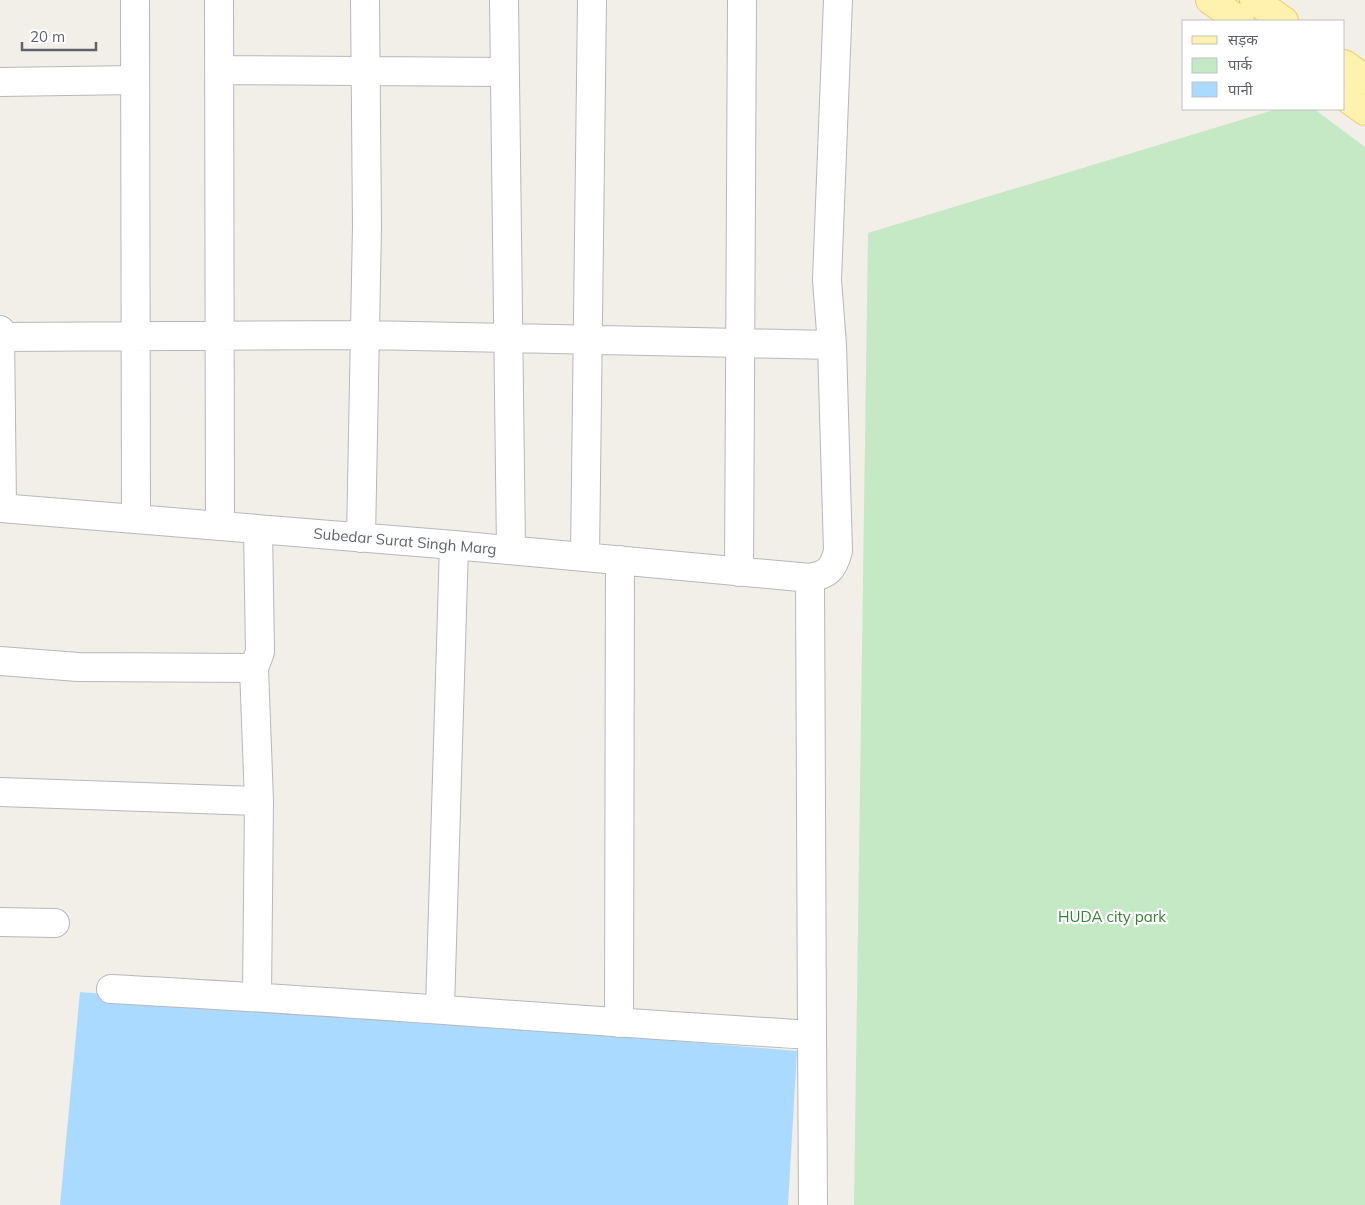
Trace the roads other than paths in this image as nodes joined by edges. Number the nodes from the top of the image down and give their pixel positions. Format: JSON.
{"nodes":[{"id":1,"x":135,"y":0,"type":"edge"},
{"id":2,"x":219,"y":0,"type":"edge"},
{"id":3,"x":365,"y":0,"type":"edge"},
{"id":4,"x":504,"y":0,"type":"edge"},
{"id":5,"x":592,"y":0,"type":"edge"},
{"id":6,"x":742,"y":0,"type":"edge"},
{"id":7,"x":838,"y":0,"type":"edge"},
{"id":8,"x":1210,"y":0,"type":"edge"},
{"id":9,"x":1254,"y":0,"type":"edge"},
{"id":10,"x":1239,"y":20,"type":"edge"},
{"id":11,"x":1283,"y":20,"type":"edge"},
{"id":12,"x":1345,"y":65,"type":"edge"},
{"id":13,"x":219,"y":70,"type":"junction"},
{"id":14,"x":365,"y":72,"type":"junction"},
{"id":15,"x":505,"y":72,"type":"junction"},
{"id":16,"x":1365,"y":79,"type":"edge"},
{"id":17,"x":135,"y":80,"type":"junction"},
{"id":18,"x":0,"y":82,"type":"edge"},
{"id":19,"x":1345,"y":97,"type":"edge"},
{"id":20,"x":1365,"y":111,"type":"edge"},
{"id":21,"x":0,"y":330,"type":"edge"},
{"id":22,"x":219,"y":336,"type":"junction"},
{"id":23,"x":365,"y":336,"type":"junction"},
{"id":24,"x":0,"y":337,"type":"edge"},
{"id":25,"x":136,"y":337,"type":"junction"},
{"id":26,"x":508,"y":339,"type":"junction"},
{"id":27,"x":588,"y":340,"type":"junction"},
{"id":28,"x":740,"y":343,"type":"junction"},
{"id":29,"x":832,"y":346,"type":"junction"},
{"id":30,"x":1,"y":508,"type":"edge"},
{"id":31,"x":136,"y":519,"type":"junction"},
{"id":32,"x":220,"y":526,"type":"junction"},
{"id":33,"x":258,"y":529,"type":"junction"},
{"id":34,"x":361,"y":538,"type":"junction"},
{"id":35,"x":454,"y":545,"type":"junction"},
{"id":36,"x":511,"y":550,"type":"junction"},
{"id":37,"x":585,"y":557,"type":"junction"},
{"id":38,"x":620,"y":560,"type":"junction"},
{"id":39,"x":738,"y":572,"type":"junction"},
{"id":40,"x":810,"y":578,"type":"junction"},
{"id":41,"x":0,"y":661,"type":"edge"},
{"id":42,"x":254,"y":668,"type":"junction"},
{"id":43,"x":0,"y":792,"type":"edge"},
{"id":44,"x":259,"y":801,"type":"junction"},
{"id":45,"x":0,"y":922,"type":"edge"},
{"id":46,"x":54,"y":922,"type":"dead end"},
{"id":47,"x":111,"y":989,"type":"dead end"},
{"id":48,"x":257,"y":996,"type":"junction"},
{"id":49,"x":440,"y":1008,"type":"junction"},
{"id":50,"x":619,"y":1023,"type":"junction"},
{"id":51,"x":812,"y":1035,"type":"junction"},
{"id":52,"x":813,"y":1205,"type":"edge"}],
"edges":[{"from":1,"to":17,"type":"street"},
{"from":2,"to":13,"type":"street"},
{"from":3,"to":14,"type":"street"},
{"from":4,"to":15,"type":"street"},
{"from":5,"to":27,"type":"street"},
{"from":6,"to":28,"type":"street"},
{"from":7,"to":29,"type":"street"},
{"from":8,"to":10,"type":"main road"},
{"from":9,"to":11,"type":"main road"},
{"from":12,"to":16,"type":"main road"},
{"from":13,"to":14,"type":"street"},
{"from":13,"to":22,"type":"street"},
{"from":14,"to":15,"type":"street"},
{"from":14,"to":23,"type":"street"},
{"from":15,"to":26,"type":"street"},
{"from":17,"to":18,"type":"street"},
{"from":17,"to":25,"type":"street"},
{"from":19,"to":20,"type":"main road"},
{"from":21,"to":24,"type":"street"},
{"from":22,"to":23,"type":"street"},
{"from":22,"to":25,"type":"street"},
{"from":22,"to":32,"type":"street"},
{"from":23,"to":26,"type":"street"},
{"from":23,"to":34,"type":"street"},
{"from":24,"to":25,"type":"street"},
{"from":24,"to":30,"type":"street"},
{"from":25,"to":31,"type":"street"},
{"from":26,"to":27,"type":"street"},
{"from":26,"to":36,"type":"street"},
{"from":27,"to":28,"type":"street"},
{"from":27,"to":37,"type":"street"},
{"from":28,"to":29,"type":"street"},
{"from":28,"to":39,"type":"street"},
{"from":29,"to":40,"type":"street"},
{"from":30,"to":31,"type":"street","name":"Subedar Surat Singh Marg"},
{"from":31,"to":32,"type":"street","name":"Subedar Surat Singh Marg"},
{"from":32,"to":33,"type":"street","name":"Subedar Surat Singh Marg"},
{"from":33,"to":34,"type":"street","name":"Subedar Surat Singh Marg"},
{"from":33,"to":42,"type":"street"},
{"from":34,"to":35,"type":"street","name":"Subedar Surat Singh Marg"},
{"from":35,"to":36,"type":"street","name":"Subedar Surat Singh Marg"},
{"from":35,"to":49,"type":"street"},
{"from":36,"to":37,"type":"street","name":"Subedar Surat Singh Marg"},
{"from":37,"to":38,"type":"street","name":"Subedar Surat Singh Marg"},
{"from":38,"to":39,"type":"street","name":"Subedar Surat Singh Marg"},
{"from":38,"to":50,"type":"street"},
{"from":39,"to":40,"type":"street","name":"Subedar Surat Singh Marg"},
{"from":40,"to":51,"type":"street"},
{"from":41,"to":42,"type":"street"},
{"from":42,"to":44,"type":"street"},
{"from":43,"to":44,"type":"street"},
{"from":44,"to":48,"type":"street"},
{"from":45,"to":46,"type":"street"},
{"from":47,"to":48,"type":"street"},
{"from":48,"to":49,"type":"street"},
{"from":49,"to":50,"type":"street"},
{"from":50,"to":51,"type":"street"},
{"from":51,"to":52,"type":"street"}]}
